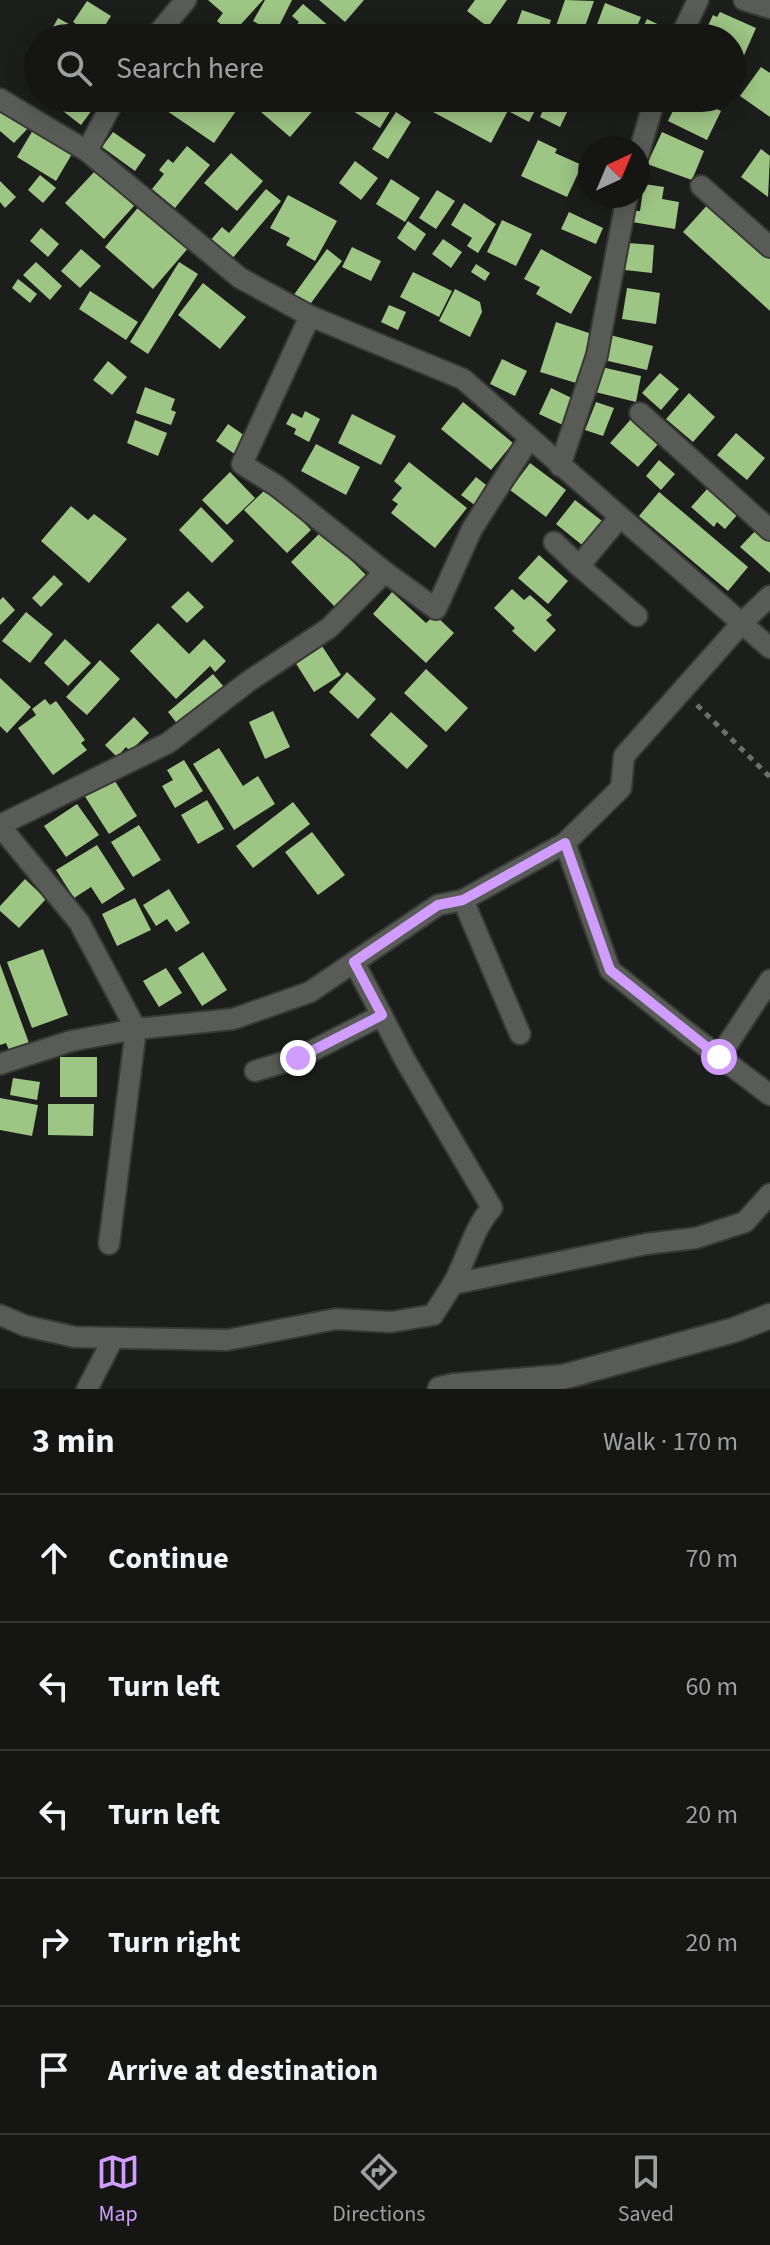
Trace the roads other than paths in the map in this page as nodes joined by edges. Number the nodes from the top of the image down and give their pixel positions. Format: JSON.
{"nodes":[{"id":1,"x":186,"y":0,"type":"edge"},
{"id":2,"x":698,"y":0,"type":"edge"},
{"id":3,"x":744,"y":0,"type":"edge"},
{"id":4,"x":770,"y":8,"type":"edge"},
{"id":5,"x":166,"y":24,"type":"edge"},
{"id":6,"x":687,"y":24,"type":"edge"},
{"id":7,"x":0,"y":99,"type":"edge"},
{"id":8,"x":108,"y":112,"type":"edge"},
{"id":9,"x":651,"y":112,"type":"edge"},
{"id":10,"x":644,"y":136,"type":"edge"},
{"id":11,"x":87,"y":151,"type":"junction"},
{"id":12,"x":701,"y":186,"type":"dead end"},
{"id":13,"x":625,"y":208,"type":"edge"},
{"id":14,"x":770,"y":247,"type":"edge"},
{"id":15,"x":310,"y":316,"type":"junction"},
{"id":16,"x":640,"y":413,"type":"dead end"},
{"id":17,"x":529,"y":439,"type":"junction"},
{"id":18,"x":560,"y":466,"type":"junction"},
{"id":19,"x":620,"y":517,"type":"junction"},
{"id":20,"x":770,"y":530,"type":"edge"},
{"id":21,"x":554,"y":542,"type":"dead end"},
{"id":22,"x":579,"y":566,"type":"junction"},
{"id":23,"x":385,"y":572,"type":"junction"},
{"id":24,"x":770,"y":596,"type":"edge"},
{"id":25,"x":637,"y":616,"type":"dead end"},
{"id":26,"x":742,"y":623,"type":"junction"},
{"id":27,"x":770,"y":648,"type":"edge"},
{"id":28,"x":0,"y":826,"type":"edge"},
{"id":29,"x":565,"y":843,"type":"junction"},
{"id":30,"x":463,"y":900,"type":"junction"},
{"id":31,"x":354,"y":962,"type":"junction"},
{"id":32,"x":770,"y":980,"type":"edge"},
{"id":33,"x":382,"y":1015,"type":"junction"},
{"id":34,"x":136,"y":1029,"type":"junction"},
{"id":35,"x":520,"y":1034,"type":"dead end"},
{"id":36,"x":719,"y":1057,"type":"junction"},
{"id":37,"x":0,"y":1064,"type":"edge"},
{"id":38,"x":255,"y":1071,"type":"dead end"},
{"id":39,"x":770,"y":1095,"type":"edge"},
{"id":40,"x":770,"y":1194,"type":"edge"},
{"id":41,"x":109,"y":1244,"type":"dead end"},
{"id":42,"x":453,"y":1284,"type":"junction"},
{"id":43,"x":0,"y":1315,"type":"edge"},
{"id":44,"x":770,"y":1316,"type":"edge"},
{"id":45,"x":113,"y":1339,"type":"junction"},
{"id":46,"x":87,"y":1389,"type":"edge"},
{"id":47,"x":440,"y":1389,"type":"edge"}],
"edges":[{"from":1,"to":5,"type":"street"},
{"from":2,"to":6,"type":"street"},
{"from":3,"to":4,"type":"street"},
{"from":7,"to":11,"type":"street"},
{"from":8,"to":11,"type":"street"},
{"from":9,"to":10,"type":"street"},
{"from":11,"to":15,"type":"street"},
{"from":12,"to":14,"type":"street"},
{"from":13,"to":18,"type":"street"},
{"from":15,"to":17,"type":"street"},
{"from":15,"to":23,"type":"street"},
{"from":16,"to":20,"type":"street"},
{"from":17,"to":18,"type":"street"},
{"from":17,"to":23,"type":"street"},
{"from":18,"to":19,"type":"street"},
{"from":19,"to":22,"type":"street"},
{"from":19,"to":26,"type":"street"},
{"from":21,"to":22,"type":"street"},
{"from":22,"to":25,"type":"street"},
{"from":23,"to":28,"type":"street"},
{"from":24,"to":26,"type":"street"},
{"from":26,"to":27,"type":"street"},
{"from":26,"to":29,"type":"street"},
{"from":28,"to":34,"type":"street"},
{"from":29,"to":30,"type":"street"},
{"from":29,"to":36,"type":"street"},
{"from":30,"to":31,"type":"street"},
{"from":30,"to":35,"type":"street"},
{"from":31,"to":33,"type":"street"},
{"from":31,"to":34,"type":"street"},
{"from":32,"to":36,"type":"street"},
{"from":33,"to":38,"type":"street"},
{"from":33,"to":42,"type":"street"},
{"from":34,"to":37,"type":"street"},
{"from":34,"to":41,"type":"street"},
{"from":36,"to":39,"type":"street"},
{"from":40,"to":42,"type":"street"},
{"from":42,"to":45,"type":"street"},
{"from":43,"to":45,"type":"street"},
{"from":44,"to":47,"type":"street"},
{"from":45,"to":46,"type":"street"}]}
